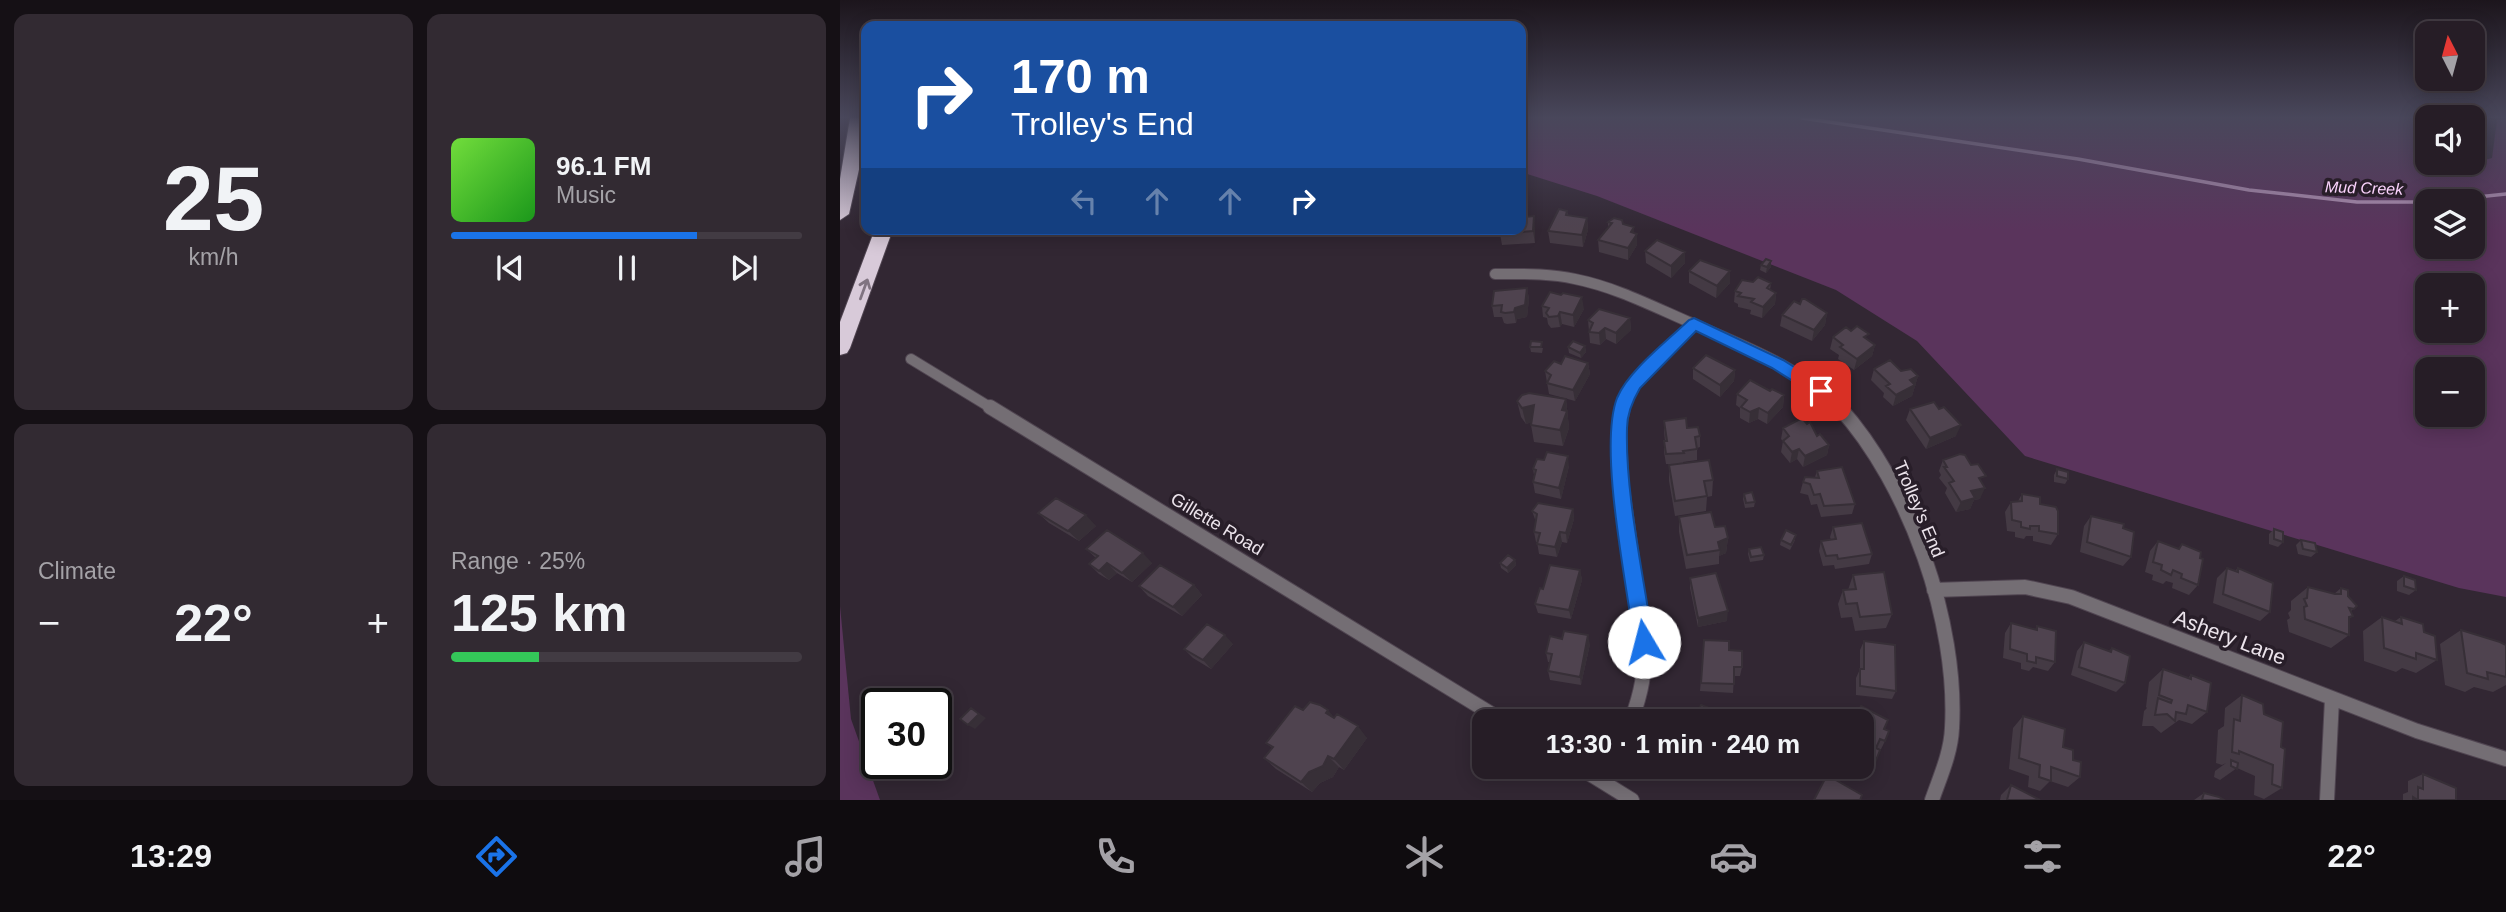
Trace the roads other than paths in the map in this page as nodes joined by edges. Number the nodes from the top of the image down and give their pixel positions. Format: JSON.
{"nodes":[{"id":1,"x":854,"y":155,"type":"edge"},
{"id":2,"x":840,"y":214,"type":"edge"},
{"id":3,"x":882,"y":235,"type":"edge"},
{"id":4,"x":1494,"y":274,"type":"dead end"},
{"id":5,"x":1694,"y":324,"type":"junction"},
{"id":6,"x":840,"y":348,"type":"edge"},
{"id":7,"x":911,"y":359,"type":"dead end"},
{"id":8,"x":1934,"y":590,"type":"junction"},
{"id":9,"x":2332,"y":699,"type":"junction"},
{"id":10,"x":1483,"y":709,"type":"edge"},
{"id":11,"x":1635,"y":709,"type":"edge"},
{"id":12,"x":2506,"y":759,"type":"edge"},
{"id":13,"x":1609,"y":779,"type":"edge"},
{"id":14,"x":1632,"y":800,"type":"edge"},
{"id":15,"x":1932,"y":800,"type":"edge"},
{"id":16,"x":2327,"y":800,"type":"edge"}],
"edges":[{"from":1,"to":2,"type":"highway"},
{"from":6,"to":3,"type":"highway","one_way":true},
{"from":4,"to":5,"type":"street","name":"Trolley's End"},
{"from":5,"to":8,"type":"street","name":"Trolley's End"},
{"from":5,"to":11,"type":"street"},
{"from":7,"to":10,"type":"street","name":"Gillette Road"},
{"from":8,"to":9,"type":"street","name":"Ashery Lane"},
{"from":8,"to":15,"type":"street","name":"Trolley's End"},
{"from":9,"to":12,"type":"street","name":"Ashery Lane"},
{"from":9,"to":16,"type":"street"},
{"from":13,"to":14,"type":"street"}]}
